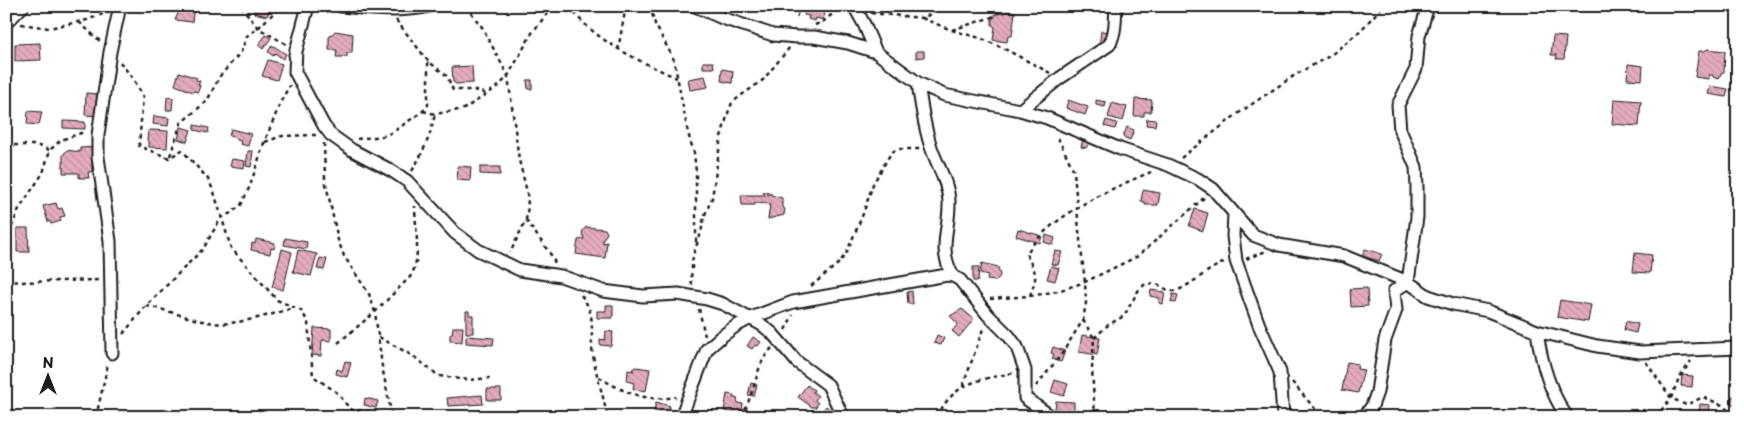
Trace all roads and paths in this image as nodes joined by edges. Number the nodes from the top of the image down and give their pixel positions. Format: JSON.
{"nodes":[{"id":1,"x":22,"y":6,"type":"edge"},
{"id":2,"x":241,"y":6,"type":"edge"},
{"id":3,"x":281,"y":6,"type":"edge"},
{"id":4,"x":308,"y":6,"type":"edge"},
{"id":5,"x":341,"y":6,"type":"edge"},
{"id":6,"x":430,"y":6,"type":"edge"},
{"id":7,"x":466,"y":6,"type":"edge"},
{"id":8,"x":554,"y":6,"type":"edge"},
{"id":9,"x":569,"y":6,"type":"edge"},
{"id":10,"x":626,"y":6,"type":"edge"},
{"id":11,"x":650,"y":6,"type":"edge"},
{"id":12,"x":695,"y":6,"type":"edge"},
{"id":13,"x":842,"y":6,"type":"edge"},
{"id":14,"x":936,"y":6,"type":"edge"},
{"id":15,"x":1007,"y":6,"type":"edge"},
{"id":16,"x":1116,"y":6,"type":"edge"},
{"id":17,"x":1383,"y":6,"type":"edge"},
{"id":18,"x":1428,"y":6,"type":"edge"},
{"id":19,"x":116,"y":8,"type":"edge"},
{"id":20,"x":856,"y":8,"type":"edge"},
{"id":21,"x":389,"y":11,"type":"junction"},
{"id":22,"x":922,"y":18,"type":"junction"},
{"id":23,"x":79,"y":22,"type":"junction"},
{"id":24,"x":7,"y":23,"type":"edge"},
{"id":25,"x":258,"y":28,"type":"junction"},
{"id":26,"x":951,"y":30,"type":"junction"},
{"id":27,"x":797,"y":37,"type":"junction"},
{"id":28,"x":296,"y":49,"type":"junction"},
{"id":29,"x":618,"y":50,"type":"junction"},
{"id":30,"x":110,"y":52,"type":"junction"},
{"id":31,"x":876,"y":52,"type":"junction"},
{"id":32,"x":428,"y":61,"type":"junction"},
{"id":33,"x":295,"y":72,"type":"junction"},
{"id":34,"x":508,"y":76,"type":"junction"},
{"id":35,"x":677,"y":78,"type":"junction"},
{"id":36,"x":1060,"y":78,"type":"junction"},
{"id":37,"x":918,"y":83,"type":"junction"},
{"id":38,"x":487,"y":94,"type":"junction"},
{"id":39,"x":1020,"y":110,"type":"junction"},
{"id":40,"x":423,"y":111,"type":"junction"},
{"id":41,"x":435,"y":114,"type":"junction"},
{"id":42,"x":1047,"y":118,"type":"junction"},
{"id":43,"x":98,"y":135,"type":"junction"},
{"id":44,"x":338,"y":141,"type":"junction"},
{"id":45,"x":264,"y":143,"type":"junction"},
{"id":46,"x":6,"y":145,"type":"edge"},
{"id":47,"x":931,"y":147,"type":"junction"},
{"id":48,"x":50,"y":150,"type":"junction"},
{"id":49,"x":169,"y":158,"type":"junction"},
{"id":50,"x":1168,"y":165,"type":"junction"},
{"id":51,"x":407,"y":181,"type":"junction"},
{"id":52,"x":1213,"y":189,"type":"junction"},
{"id":53,"x":414,"y":191,"type":"junction"},
{"id":54,"x":1077,"y":207,"type":"junction"},
{"id":55,"x":1234,"y":212,"type":"junction"},
{"id":56,"x":221,"y":218,"type":"junction"},
{"id":57,"x":526,"y":220,"type":"junction"},
{"id":58,"x":6,"y":242,"type":"edge"},
{"id":59,"x":1279,"y":245,"type":"junction"},
{"id":60,"x":696,"y":246,"type":"junction"},
{"id":61,"x":1236,"y":261,"type":"junction"},
{"id":62,"x":504,"y":263,"type":"junction"},
{"id":63,"x":561,"y":276,"type":"junction"},
{"id":64,"x":953,"y":276,"type":"junction"},
{"id":65,"x":6,"y":280,"type":"edge"},
{"id":66,"x":110,"y":280,"type":"junction"},
{"id":67,"x":1086,"y":282,"type":"junction"},
{"id":68,"x":1408,"y":282,"type":"junction"},
{"id":69,"x":576,"y":291,"type":"dead end"},
{"id":70,"x":695,"y":296,"type":"junction"},
{"id":71,"x":1030,"y":296,"type":"junction"},
{"id":72,"x":976,"y":300,"type":"junction"},
{"id":73,"x":797,"y":302,"type":"junction"},
{"id":74,"x":146,"y":306,"type":"junction"},
{"id":75,"x":295,"y":308,"type":"junction"},
{"id":76,"x":375,"y":312,"type":"junction"},
{"id":77,"x":988,"y":315,"type":"junction"},
{"id":78,"x":751,"y":318,"type":"junction"},
{"id":79,"x":1083,"y":320,"type":"junction"},
{"id":80,"x":1537,"y":331,"type":"junction"},
{"id":81,"x":379,"y":337,"type":"junction"},
{"id":82,"x":1094,"y":338,"type":"junction"},
{"id":83,"x":780,"y":341,"type":"junction"},
{"id":84,"x":338,"y":343,"type":"dead end"},
{"id":85,"x":1738,"y":348,"type":"edge"},
{"id":86,"x":707,"y":349,"type":"junction"},
{"id":87,"x":1698,"y":349,"type":"junction"},
{"id":88,"x":1640,"y":352,"type":"junction"},
{"id":89,"x":112,"y":353,"type":"junction"},
{"id":90,"x":1026,"y":370,"type":"junction"},
{"id":91,"x":1280,"y":372,"type":"junction"},
{"id":92,"x":598,"y":376,"type":"junction"},
{"id":93,"x":490,"y":378,"type":"dead end"},
{"id":94,"x":963,"y":386,"type":"junction"},
{"id":95,"x":689,"y":395,"type":"junction"},
{"id":96,"x":1025,"y":398,"type":"junction"},
{"id":97,"x":1671,"y":398,"type":"junction"},
{"id":98,"x":352,"y":410,"type":"junction"},
{"id":99,"x":937,"y":416,"type":"edge"},
{"id":100,"x":96,"y":417,"type":"edge"},
{"id":101,"x":349,"y":417,"type":"edge"},
{"id":102,"x":392,"y":417,"type":"edge"},
{"id":103,"x":607,"y":417,"type":"edge"},
{"id":104,"x":681,"y":417,"type":"edge"},
{"id":105,"x":742,"y":417,"type":"edge"},
{"id":106,"x":843,"y":417,"type":"edge"},
{"id":107,"x":1052,"y":417,"type":"edge"},
{"id":108,"x":1095,"y":417,"type":"edge"},
{"id":109,"x":1283,"y":417,"type":"edge"},
{"id":110,"x":1322,"y":417,"type":"edge"},
{"id":111,"x":1364,"y":417,"type":"edge"},
{"id":112,"x":1568,"y":417,"type":"edge"},
{"id":113,"x":1656,"y":417,"type":"edge"},
{"id":114,"x":1736,"y":417,"type":"edge"}],
"edges":[{"from":1,"to":24,"type":"street"},
{"from":2,"to":25,"type":"path"},
{"from":3,"to":25,"type":"path"},
{"from":4,"to":28,"type":"street"},
{"from":5,"to":21,"type":"street"},
{"from":6,"to":21,"type":"street"},
{"from":7,"to":34,"type":"path"},
{"from":8,"to":34,"type":"path"},
{"from":9,"to":29,"type":"path"},
{"from":10,"to":29,"type":"path"},
{"from":11,"to":35,"type":"path"},
{"from":12,"to":27,"type":"street"},
{"from":13,"to":27,"type":"path"},
{"from":14,"to":22,"type":"path"},
{"from":15,"to":26,"type":"path"},
{"from":16,"to":36,"type":"street"},
{"from":17,"to":50,"type":"path"},
{"from":18,"to":68,"type":"street"},
{"from":19,"to":23,"type":"path"},
{"from":19,"to":30,"type":"street"},
{"from":20,"to":22,"type":"path"},
{"from":20,"to":31,"type":"street"},
{"from":21,"to":32,"type":"path"},
{"from":22,"to":26,"type":"path"},
{"from":23,"to":24,"type":"path"},
{"from":23,"to":30,"type":"path"},
{"from":25,"to":28,"type":"path"},
{"from":25,"to":49,"type":"path"},
{"from":26,"to":36,"type":"path"},
{"from":27,"to":31,"type":"street"},
{"from":27,"to":60,"type":"path"},
{"from":28,"to":33,"type":"street"},
{"from":29,"to":35,"type":"path"},
{"from":30,"to":43,"type":"street"},
{"from":30,"to":49,"type":"path"},
{"from":31,"to":37,"type":"street"},
{"from":32,"to":38,"type":"path"},
{"from":32,"to":40,"type":"path"},
{"from":33,"to":44,"type":"street"},
{"from":33,"to":45,"type":"path"},
{"from":34,"to":38,"type":"path"},
{"from":34,"to":57,"type":"path"},
{"from":35,"to":60,"type":"path"},
{"from":36,"to":39,"type":"street"},
{"from":37,"to":39,"type":"street"},
{"from":37,"to":47,"type":"street"},
{"from":38,"to":41,"type":"path"},
{"from":39,"to":42,"type":"street"},
{"from":40,"to":41,"type":"path"},
{"from":40,"to":44,"type":"path"},
{"from":41,"to":51,"type":"path"},
{"from":42,"to":50,"type":"street"},
{"from":42,"to":54,"type":"path"},
{"from":43,"to":48,"type":"path"},
{"from":43,"to":66,"type":"street"},
{"from":44,"to":51,"type":"street"},
{"from":45,"to":56,"type":"path"},
{"from":45,"to":76,"type":"path"},
{"from":46,"to":48,"type":"path"},
{"from":47,"to":64,"type":"street"},
{"from":47,"to":73,"type":"path"},
{"from":48,"to":58,"type":"path"},
{"from":49,"to":56,"type":"path"},
{"from":50,"to":52,"type":"street"},
{"from":50,"to":54,"type":"path"},
{"from":51,"to":53,"type":"street"},
{"from":52,"to":55,"type":"street"},
{"from":52,"to":67,"type":"path"},
{"from":53,"to":62,"type":"street"},
{"from":53,"to":76,"type":"path"},
{"from":54,"to":67,"type":"path"},
{"from":54,"to":71,"type":"path"},
{"from":55,"to":59,"type":"street"},
{"from":55,"to":61,"type":"street"},
{"from":56,"to":74,"type":"path"},
{"from":56,"to":75,"type":"path"},
{"from":57,"to":62,"type":"path"},
{"from":57,"to":63,"type":"path"},
{"from":59,"to":61,"type":"path"},
{"from":59,"to":68,"type":"street"},
{"from":60,"to":70,"type":"path"},
{"from":61,"to":82,"type":"path"},
{"from":61,"to":91,"type":"street"},
{"from":62,"to":63,"type":"street"},
{"from":63,"to":70,"type":"street"},
{"from":64,"to":72,"type":"street"},
{"from":64,"to":73,"type":"street"},
{"from":65,"to":66,"type":"path"},
{"from":66,"to":89,"type":"street"},
{"from":67,"to":71,"type":"path"},
{"from":67,"to":79,"type":"path"},
{"from":68,"to":80,"type":"street"},
{"from":68,"to":111,"type":"street"},
{"from":69,"to":92,"type":"path"},
{"from":70,"to":78,"type":"street"},
{"from":70,"to":86,"type":"path"},
{"from":71,"to":72,"type":"path"},
{"from":72,"to":77,"type":"street"},
{"from":73,"to":78,"type":"street"},
{"from":73,"to":83,"type":"path"},
{"from":74,"to":75,"type":"path"},
{"from":74,"to":89,"type":"path"},
{"from":75,"to":98,"type":"path"},
{"from":76,"to":81,"type":"path"},
{"from":76,"to":84,"type":"path"},
{"from":77,"to":90,"type":"street"},
{"from":77,"to":94,"type":"path"},
{"from":78,"to":83,"type":"street"},
{"from":78,"to":86,"type":"street"},
{"from":79,"to":82,"type":"path"},
{"from":79,"to":96,"type":"path"},
{"from":80,"to":88,"type":"street"},
{"from":80,"to":112,"type":"street"},
{"from":81,"to":93,"type":"path"},
{"from":81,"to":102,"type":"path"},
{"from":82,"to":108,"type":"path"},
{"from":83,"to":105,"type":"path"},
{"from":83,"to":106,"type":"street"},
{"from":85,"to":87,"type":"street"},
{"from":86,"to":95,"type":"street"},
{"from":87,"to":88,"type":"street"},
{"from":87,"to":97,"type":"path"},
{"from":88,"to":97,"type":"path"},
{"from":89,"to":100,"type":"path"},
{"from":90,"to":94,"type":"path"},
{"from":90,"to":96,"type":"street"},
{"from":91,"to":109,"type":"street"},
{"from":91,"to":110,"type":"path"},
{"from":92,"to":95,"type":"path"},
{"from":92,"to":103,"type":"path"},
{"from":94,"to":99,"type":"path"},
{"from":95,"to":104,"type":"street"},
{"from":96,"to":107,"type":"street"},
{"from":97,"to":113,"type":"path"},
{"from":97,"to":114,"type":"path"},
{"from":98,"to":101,"type":"path"},
{"from":98,"to":102,"type":"path"}]}
